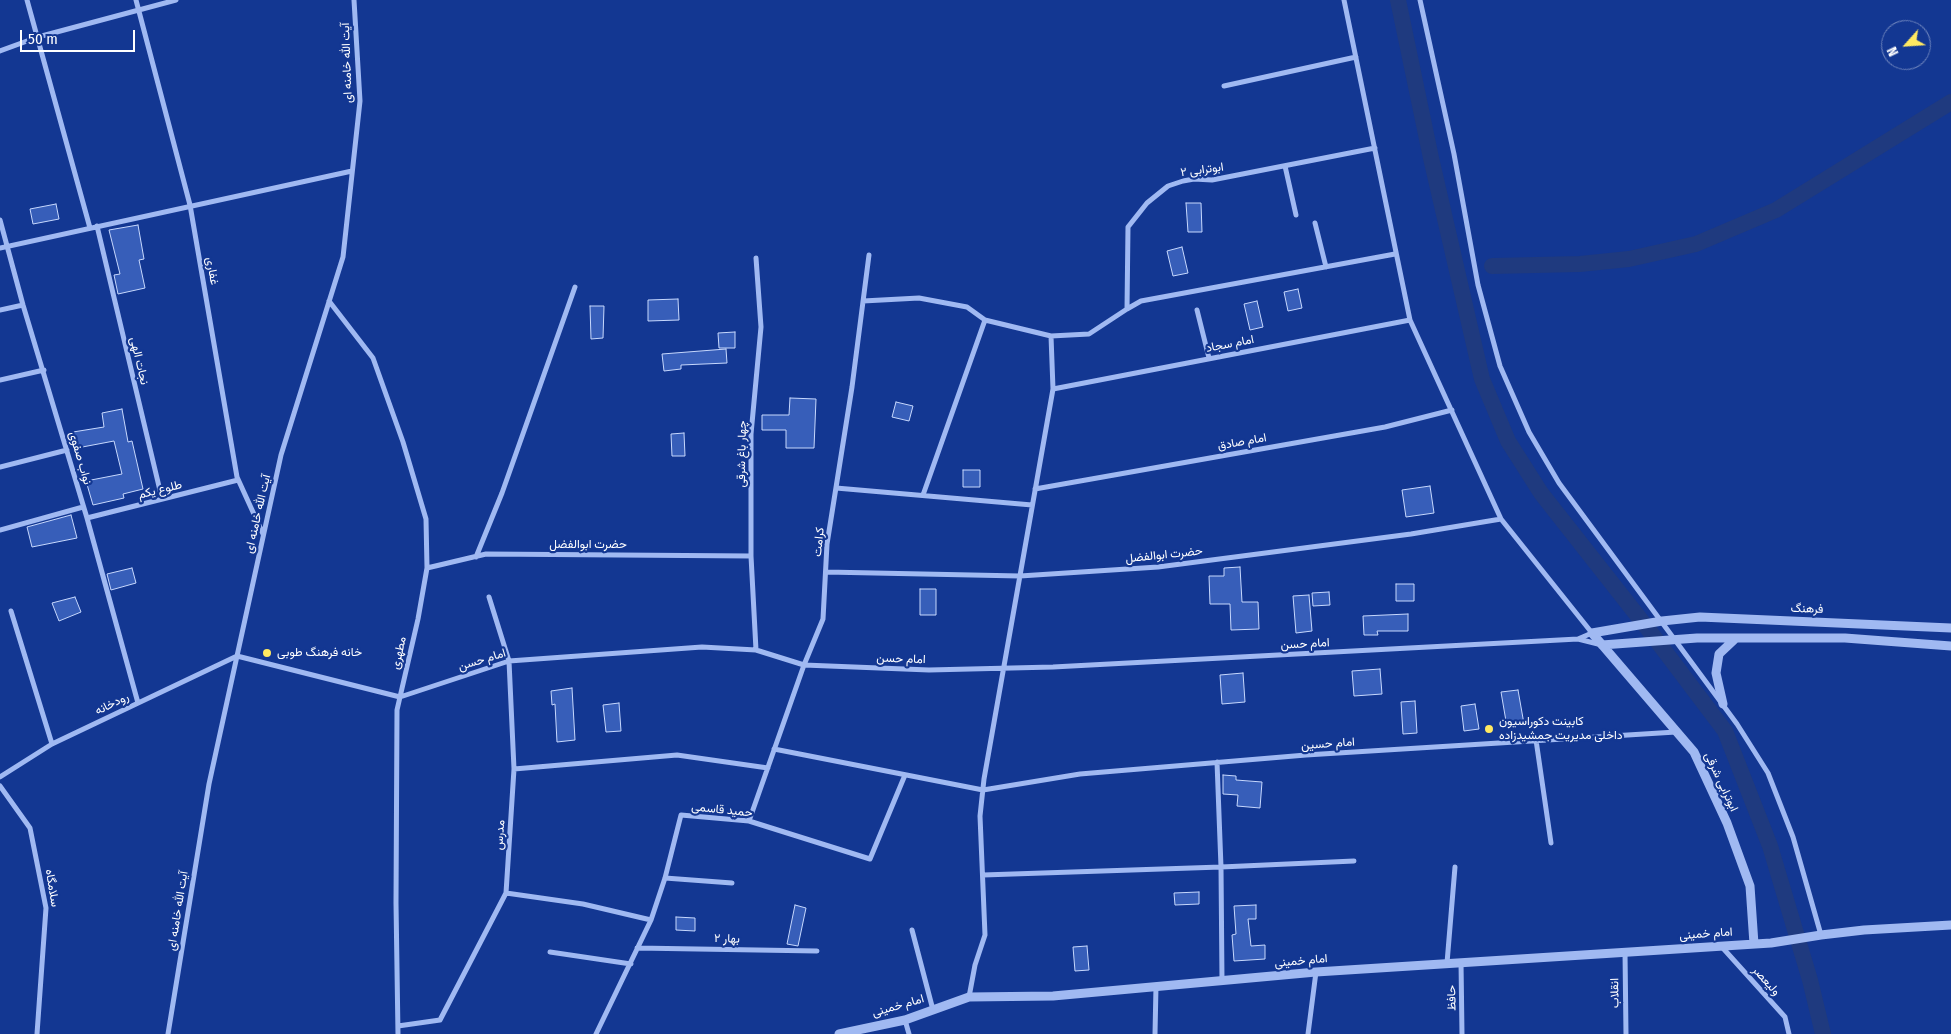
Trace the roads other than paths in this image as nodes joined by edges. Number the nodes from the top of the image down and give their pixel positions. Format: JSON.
{"nodes":[{"id":1,"x":27,"y":0,"type":"edge"},
{"id":2,"x":136,"y":0,"type":"edge"},
{"id":3,"x":176,"y":0,"type":"edge"},
{"id":4,"x":354,"y":0,"type":"edge"},
{"id":5,"x":1344,"y":0,"type":"edge"},
{"id":6,"x":1420,"y":0,"type":"edge"},
{"id":7,"x":139,"y":10,"type":"junction"},
{"id":8,"x":38,"y":37,"type":"junction"},
{"id":9,"x":0,"y":50,"type":"edge"},
{"id":10,"x":1356,"y":57,"type":"junction"},
{"id":11,"x":1224,"y":86,"type":"dead end"},
{"id":12,"x":1375,"y":148,"type":"junction"},
{"id":13,"x":1285,"y":166,"type":"junction"},
{"id":14,"x":352,"y":171,"type":"junction"},
{"id":15,"x":190,"y":205,"type":"junction"},
{"id":16,"x":1296,"y":215,"type":"dead end"},
{"id":17,"x":0,"y":220,"type":"edge"},
{"id":18,"x":1315,"y":223,"type":"dead end"},
{"id":19,"x":97,"y":226,"type":"junction"},
{"id":20,"x":90,"y":228,"type":"junction"},
{"id":21,"x":8,"y":246,"type":"junction"},
{"id":22,"x":0,"y":248,"type":"edge"},
{"id":23,"x":1395,"y":254,"type":"junction"},
{"id":24,"x":869,"y":255,"type":"dead end"},
{"id":25,"x":756,"y":258,"type":"dead end"},
{"id":26,"x":1326,"y":267,"type":"junction"},
{"id":27,"x":575,"y":287,"type":"dead end"},
{"id":28,"x":329,"y":301,"type":"junction"},
{"id":29,"x":863,"y":302,"type":"junction"},
{"id":30,"x":23,"y":304,"type":"junction"},
{"id":31,"x":1126,"y":308,"type":"junction"},
{"id":32,"x":0,"y":310,"type":"edge"},
{"id":33,"x":1197,"y":310,"type":"dead end"},
{"id":34,"x":985,"y":320,"type":"junction"},
{"id":35,"x":1410,"y":320,"type":"junction"},
{"id":36,"x":1051,"y":336,"type":"junction"},
{"id":37,"x":1209,"y":358,"type":"junction"},
{"id":38,"x":44,"y":370,"type":"junction"},
{"id":39,"x":0,"y":380,"type":"edge"},
{"id":40,"x":1053,"y":389,"type":"junction"},
{"id":41,"x":1452,"y":410,"type":"junction"},
{"id":42,"x":67,"y":450,"type":"junction"},
{"id":43,"x":0,"y":467,"type":"edge"},
{"id":44,"x":238,"y":480,"type":"junction"},
{"id":45,"x":836,"y":488,"type":"junction"},
{"id":46,"x":1035,"y":489,"type":"junction"},
{"id":47,"x":923,"y":495,"type":"junction"},
{"id":48,"x":162,"y":499,"type":"junction"},
{"id":49,"x":1032,"y":504,"type":"junction"},
{"id":50,"x":83,"y":507,"type":"junction"},
{"id":51,"x":87,"y":518,"type":"junction"},
{"id":52,"x":1501,"y":519,"type":"junction"},
{"id":53,"x":0,"y":530,"type":"edge"},
{"id":54,"x":264,"y":534,"type":"junction"},
{"id":55,"x":751,"y":556,"type":"junction"},
{"id":56,"x":476,"y":557,"type":"junction"},
{"id":57,"x":427,"y":568,"type":"junction"},
{"id":58,"x":826,"y":572,"type":"junction"},
{"id":59,"x":1020,"y":576,"type":"junction"},
{"id":60,"x":489,"y":597,"type":"dead end"},
{"id":61,"x":11,"y":611,"type":"dead end"},
{"id":62,"x":1657,"y":622,"type":"junction"},
{"id":63,"x":1951,"y":628,"type":"edge"},
{"id":64,"x":1592,"y":633,"type":"junction"},
{"id":65,"x":1736,"y":638,"type":"junction"},
{"id":66,"x":1578,"y":639,"type":"junction"},
{"id":67,"x":1669,"y":640,"type":"junction"},
{"id":68,"x":1602,"y":645,"type":"junction"},
{"id":69,"x":1951,"y":646,"type":"edge"},
{"id":70,"x":756,"y":650,"type":"junction"},
{"id":71,"x":237,"y":656,"type":"junction"},
{"id":72,"x":509,"y":661,"type":"junction"},
{"id":73,"x":804,"y":666,"type":"junction"},
{"id":74,"x":1004,"y":668,"type":"junction"},
{"id":75,"x":400,"y":697,"type":"junction"},
{"id":76,"x":138,"y":703,"type":"junction"},
{"id":77,"x":1723,"y":704,"type":"junction"},
{"id":78,"x":1676,"y":732,"type":"junction"},
{"id":79,"x":1536,"y":740,"type":"junction"},
{"id":80,"x":52,"y":744,"type":"junction"},
{"id":81,"x":774,"y":749,"type":"junction"},
{"id":82,"x":1218,"y":762,"type":"junction"},
{"id":83,"x":768,"y":768,"type":"junction"},
{"id":84,"x":514,"y":769,"type":"junction"},
{"id":85,"x":905,"y":775,"type":"junction"},
{"id":86,"x":0,"y":777,"type":"edge"},
{"id":87,"x":0,"y":786,"type":"edge"},
{"id":88,"x":983,"y":790,"type":"junction"},
{"id":89,"x":748,"y":821,"type":"junction"},
{"id":90,"x":1551,"y":843,"type":"dead end"},
{"id":91,"x":1354,"y":861,"type":"dead end"},
{"id":92,"x":1221,"y":867,"type":"junction"},
{"id":93,"x":1455,"y":867,"type":"dead end"},
{"id":94,"x":983,"y":875,"type":"junction"},
{"id":95,"x":665,"y":878,"type":"junction"},
{"id":96,"x":732,"y":883,"type":"dead end"},
{"id":97,"x":506,"y":894,"type":"junction"},
{"id":98,"x":651,"y":920,"type":"junction"},
{"id":99,"x":1951,"y":925,"type":"edge"},
{"id":100,"x":912,"y":930,"type":"dead end"},
{"id":101,"x":1822,"y":935,"type":"junction"},
{"id":102,"x":1754,"y":944,"type":"junction"},
{"id":103,"x":1721,"y":946,"type":"junction"},
{"id":104,"x":637,"y":948,"type":"junction"},
{"id":105,"x":817,"y":951,"type":"dead end"},
{"id":106,"x":550,"y":952,"type":"dead end"},
{"id":107,"x":1625,"y":952,"type":"junction"},
{"id":108,"x":1461,"y":962,"type":"junction"},
{"id":109,"x":1448,"y":963,"type":"junction"},
{"id":110,"x":630,"y":964,"type":"junction"},
{"id":111,"x":1316,"y":972,"type":"junction"},
{"id":112,"x":1222,"y":980,"type":"junction"},
{"id":113,"x":1156,"y":986,"type":"junction"},
{"id":114,"x":969,"y":997,"type":"junction"},
{"id":115,"x":933,"y":1010,"type":"junction"},
{"id":116,"x":905,"y":1020,"type":"junction"},
{"id":117,"x":398,"y":1026,"type":"junction"},
{"id":118,"x":37,"y":1034,"type":"edge"},
{"id":119,"x":168,"y":1034,"type":"edge"},
{"id":120,"x":398,"y":1034,"type":"edge"},
{"id":121,"x":596,"y":1034,"type":"edge"},
{"id":122,"x":839,"y":1034,"type":"edge"},
{"id":123,"x":909,"y":1034,"type":"edge"},
{"id":124,"x":1155,"y":1034,"type":"edge"},
{"id":125,"x":1308,"y":1034,"type":"edge"},
{"id":126,"x":1462,"y":1034,"type":"edge"},
{"id":127,"x":1626,"y":1034,"type":"edge"},
{"id":128,"x":1789,"y":1034,"type":"edge"}],
"edges":[{"from":1,"to":8,"type":"street"},
{"from":2,"to":7,"type":"street","name":"غفاری"},
{"from":3,"to":7,"type":"street"},
{"from":4,"to":14,"type":"street","name":"آیت الله خامنه ای"},
{"from":5,"to":10,"type":"street"},
{"from":6,"to":62,"type":"street"},
{"from":7,"to":8,"type":"street"},
{"from":7,"to":15,"type":"street","name":"غفاری"},
{"from":8,"to":9,"type":"street"},
{"from":8,"to":20,"type":"street"},
{"from":10,"to":11,"type":"street"},
{"from":10,"to":12,"type":"street"},
{"from":12,"to":13,"type":"street","name":"ابوترابی ۲"},
{"from":12,"to":23,"type":"street"},
{"from":13,"to":16,"type":"street"},
{"from":13,"to":31,"type":"street","name":"ابوترابی ۲"},
{"from":14,"to":15,"type":"street"},
{"from":14,"to":28,"type":"street","name":"آیت الله خامنه ای"},
{"from":15,"to":19,"type":"street"},
{"from":15,"to":44,"type":"street","name":"غفاری"},
{"from":17,"to":21,"type":"street","name":"نواب صفوی"},
{"from":18,"to":26,"type":"street"},
{"from":19,"to":20,"type":"street"},
{"from":19,"to":48,"type":"street","name":"نجات الهی"},
{"from":20,"to":21,"type":"street"},
{"from":21,"to":22,"type":"street"},
{"from":21,"to":30,"type":"street","name":"نواب صفوی"},
{"from":23,"to":26,"type":"street"},
{"from":23,"to":35,"type":"street"},
{"from":24,"to":29,"type":"street","name":"کرامت"},
{"from":25,"to":55,"type":"street","name":"چهار باغ شرقی"},
{"from":26,"to":31,"type":"street"},
{"from":27,"to":56,"type":"street"},
{"from":28,"to":54,"type":"street","name":"آیت الله خامنه ای"},
{"from":28,"to":57,"type":"street","name":"مطهری"},
{"from":29,"to":34,"type":"street"},
{"from":29,"to":45,"type":"street","name":"کرامت"},
{"from":30,"to":32,"type":"street"},
{"from":30,"to":38,"type":"street","name":"نواب صفوی"},
{"from":31,"to":36,"type":"street"},
{"from":33,"to":37,"type":"street"},
{"from":34,"to":36,"type":"street"},
{"from":34,"to":47,"type":"street"},
{"from":35,"to":37,"type":"street","name":"امام سجاد"},
{"from":35,"to":41,"type":"street"},
{"from":36,"to":40,"type":"street"},
{"from":37,"to":40,"type":"street","name":"امام سجاد"},
{"from":38,"to":39,"type":"street"},
{"from":38,"to":42,"type":"street","name":"نواب صفوی"},
{"from":40,"to":46,"type":"street"},
{"from":41,"to":46,"type":"street","name":"امام صادق"},
{"from":41,"to":52,"type":"street"},
{"from":42,"to":43,"type":"street"},
{"from":42,"to":50,"type":"street","name":"نواب صفوی"},
{"from":44,"to":48,"type":"street","name":"طلوع یکم"},
{"from":44,"to":54,"type":"street","name":"غفاری"},
{"from":45,"to":47,"type":"street"},
{"from":45,"to":58,"type":"street","name":"کرامت"},
{"from":46,"to":49,"type":"street"},
{"from":47,"to":49,"type":"street"},
{"from":48,"to":51,"type":"street","name":"طلوع یکم"},
{"from":49,"to":59,"type":"street"},
{"from":50,"to":51,"type":"street","name":"نواب صفوی"},
{"from":50,"to":53,"type":"street"},
{"from":51,"to":76,"type":"street","name":"نواب صفوی"},
{"from":52,"to":59,"type":"street","name":"حضرت ابوالفضل"},
{"from":52,"to":64,"type":"street"},
{"from":54,"to":71,"type":"street","name":"آیت الله خامنه ای"},
{"from":55,"to":56,"type":"street","name":"حضرت ابوالفضل"},
{"from":55,"to":70,"type":"street","name":"چهار باغ شرقی"},
{"from":56,"to":57,"type":"street","name":"حضرت ابوالفضل"},
{"from":57,"to":75,"type":"street","name":"مطهری"},
{"from":58,"to":59,"type":"street","name":"حضرت ابوالفضل"},
{"from":58,"to":73,"type":"street","name":"کرامت"},
{"from":59,"to":74,"type":"street"},
{"from":60,"to":72,"type":"street","name":"مدرس"},
{"from":61,"to":80,"type":"street"},
{"from":62,"to":63,"type":"street","name":"فرهنگ"},
{"from":62,"to":64,"type":"street","name":"فرهنگ"},
{"from":62,"to":67,"type":"street"},
{"from":64,"to":66,"type":"street","name":"امام حسن"},
{"from":64,"to":68,"type":"street","name":"ابوترابی شرقی"},
{"from":65,"to":67,"type":"street"},
{"from":65,"to":69,"type":"street"},
{"from":65,"to":77,"type":"street"},
{"from":66,"to":68,"type":"street","name":"امام حسن"},
{"from":66,"to":74,"type":"street","name":"امام حسن"},
{"from":67,"to":68,"type":"street"},
{"from":67,"to":77,"type":"street"},
{"from":68,"to":78,"type":"street","name":"ابوترابی شرقی"},
{"from":70,"to":72,"type":"street","name":"امام حسن"},
{"from":70,"to":73,"type":"street","name":"امام حسن"},
{"from":71,"to":75,"type":"street"},
{"from":71,"to":76,"type":"street","name":"رودخانه"},
{"from":71,"to":119,"type":"street","name":"آیت الله خامنه ای"},
{"from":72,"to":75,"type":"street","name":"امام حسن"},
{"from":72,"to":84,"type":"street","name":"مدرس"},
{"from":73,"to":74,"type":"street","name":"امام حسن"},
{"from":73,"to":81,"type":"street","name":"کرامت"},
{"from":74,"to":88,"type":"street"},
{"from":75,"to":117,"type":"street","name":"مطهری"},
{"from":76,"to":80,"type":"street","name":"رودخانه"},
{"from":77,"to":101,"type":"street"},
{"from":78,"to":79,"type":"street","name":"امام حسین"},
{"from":78,"to":102,"type":"street","name":"ابوترابی شرقی"},
{"from":79,"to":82,"type":"street","name":"امام حسین"},
{"from":79,"to":90,"type":"street"},
{"from":80,"to":86,"type":"street","name":"رودخانه"},
{"from":81,"to":83,"type":"street","name":"کرامت"},
{"from":81,"to":85,"type":"street"},
{"from":82,"to":88,"type":"street","name":"امام حسین"},
{"from":82,"to":92,"type":"street"},
{"from":83,"to":84,"type":"street"},
{"from":83,"to":89,"type":"street","name":"کرامت"},
{"from":84,"to":97,"type":"street","name":"مدرس"},
{"from":85,"to":88,"type":"street"},
{"from":85,"to":89,"type":"street","name":"حمید قاسمی"},
{"from":87,"to":118,"type":"street","name":"سلامگاه"},
{"from":88,"to":94,"type":"street"},
{"from":89,"to":95,"type":"street","name":"حمید قاسمی"},
{"from":91,"to":92,"type":"street"},
{"from":92,"to":94,"type":"street"},
{"from":92,"to":112,"type":"street"},
{"from":93,"to":109,"type":"street"},
{"from":94,"to":114,"type":"street"},
{"from":95,"to":96,"type":"street"},
{"from":95,"to":98,"type":"street","name":"حمید قاسمی"},
{"from":97,"to":98,"type":"street"},
{"from":97,"to":117,"type":"street","name":"مدرس"},
{"from":98,"to":104,"type":"street","name":"حمید قاسمی"},
{"from":99,"to":101,"type":"street","name":"امام خمینی"},
{"from":100,"to":115,"type":"street"},
{"from":101,"to":102,"type":"street","name":"امام خمینی"},
{"from":102,"to":103,"type":"street","name":"امام خمینی"},
{"from":103,"to":107,"type":"street","name":"امام خمینی"},
{"from":103,"to":128,"type":"street","name":"ولیعصر"},
{"from":104,"to":105,"type":"street","name":"بهار ۲"},
{"from":104,"to":110,"type":"street","name":"حمید قاسمی"},
{"from":106,"to":110,"type":"street"},
{"from":107,"to":108,"type":"street","name":"امام خمینی"},
{"from":107,"to":127,"type":"street","name":"انقلاب"},
{"from":108,"to":109,"type":"street","name":"امام خمینی"},
{"from":108,"to":126,"type":"street","name":"حافظ"},
{"from":109,"to":111,"type":"street","name":"امام خمینی"},
{"from":110,"to":121,"type":"street","name":"حمید قاسمی"},
{"from":111,"to":112,"type":"street","name":"امام خمینی"},
{"from":111,"to":125,"type":"street"},
{"from":112,"to":113,"type":"street","name":"امام خمینی"},
{"from":113,"to":114,"type":"street","name":"امام خمینی"},
{"from":113,"to":124,"type":"street"},
{"from":114,"to":115,"type":"street","name":"امام خمینی"},
{"from":115,"to":116,"type":"street","name":"امام خمینی"},
{"from":116,"to":122,"type":"street","name":"امام خمینی"},
{"from":116,"to":123,"type":"street"},
{"from":117,"to":120,"type":"street","name":"مطهری"}]}
